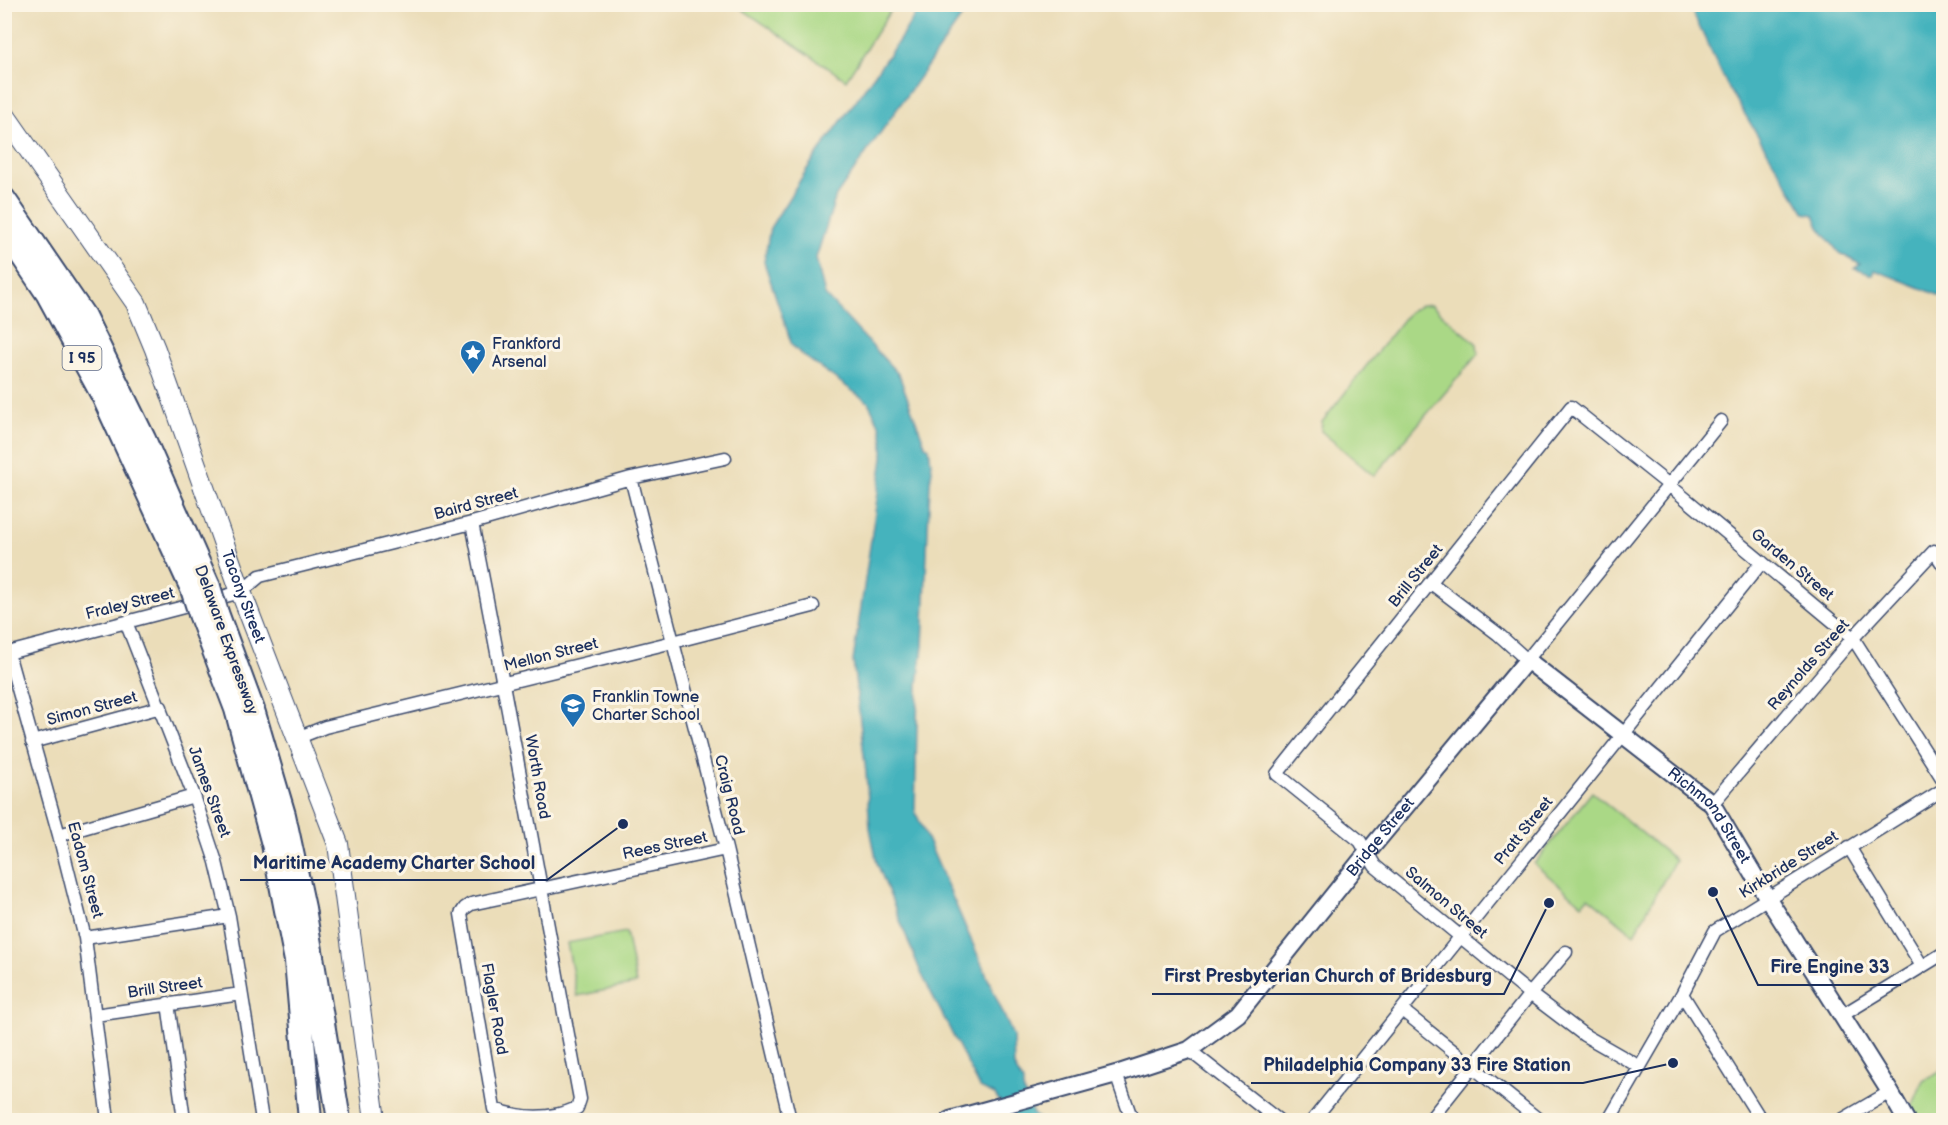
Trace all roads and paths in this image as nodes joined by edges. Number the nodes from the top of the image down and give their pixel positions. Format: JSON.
{"nodes":[{"id":1,"x":4,"y":114,"type":"edge"},
{"id":2,"x":4,"y":199,"type":"edge"},
{"id":3,"x":4,"y":229,"type":"edge"},
{"id":4,"x":1577,"y":412,"type":"joint"},
{"id":5,"x":1721,"y":421,"type":"dead end"},
{"id":6,"x":725,"y":458,"type":"dead end"},
{"id":7,"x":632,"y":478,"type":"junction"},
{"id":8,"x":1669,"y":485,"type":"junction"},
{"id":9,"x":472,"y":523,"type":"junction"},
{"id":10,"x":1762,"y":562,"type":"junction"},
{"id":11,"x":1944,"y":566,"type":"edge"},
{"id":12,"x":1431,"y":583,"type":"junction"},
{"id":13,"x":200,"y":588,"type":"junction"},
{"id":14,"x":241,"y":592,"type":"junction"},
{"id":15,"x":813,"y":606,"type":"dead end"},
{"id":16,"x":209,"y":613,"type":"junction"},
{"id":17,"x":126,"y":622,"type":"junction"},
{"id":18,"x":1853,"y":638,"type":"junction"},
{"id":19,"x":673,"y":642,"type":"junction"},
{"id":20,"x":27,"y":648,"type":"joint"},
{"id":21,"x":1527,"y":660,"type":"junction"},
{"id":22,"x":504,"y":683,"type":"junction"},
{"id":23,"x":160,"y":707,"type":"junction"},
{"id":24,"x":1623,"y":734,"type":"junction"},
{"id":25,"x":297,"y":738,"type":"junction"},
{"id":26,"x":32,"y":742,"type":"junction"},
{"id":27,"x":1279,"y":770,"type":"joint"},
{"id":28,"x":1944,"y":781,"type":"edge"},
{"id":29,"x":1944,"y":789,"type":"edge"},
{"id":30,"x":194,"y":796,"type":"junction"},
{"id":31,"x":1712,"y":804,"type":"junction"},
{"id":32,"x":59,"y":835,"type":"junction"},
{"id":33,"x":1849,"y":847,"type":"junction"},
{"id":34,"x":726,"y":849,"type":"junction"},
{"id":35,"x":1367,"y":853,"type":"junction"},
{"id":36,"x":540,"y":889,"type":"junction"},
{"id":37,"x":1767,"y":897,"type":"junction"},
{"id":38,"x":229,"y":916,"type":"junction"},
{"id":39,"x":1461,"y":937,"type":"junction"},
{"id":40,"x":85,"y":938,"type":"junction"},
{"id":41,"x":1566,"y":952,"type":"dead end"},
{"id":42,"x":1944,"y":953,"type":"edge"},
{"id":43,"x":1922,"y":966,"type":"junction"},
{"id":44,"x":241,"y":994,"type":"junction"},
{"id":45,"x":1530,"y":994,"type":"junction"},
{"id":46,"x":1682,"y":994,"type":"junction"},
{"id":47,"x":168,"y":1003,"type":"junction"},
{"id":48,"x":1402,"y":1010,"type":"junction"},
{"id":49,"x":95,"y":1015,"type":"junction"},
{"id":50,"x":1841,"y":1016,"type":"junction"},
{"id":51,"x":1189,"y":1050,"type":"junction"},
{"id":52,"x":1473,"y":1066,"type":"junction"},
{"id":53,"x":1640,"y":1067,"type":"junction"},
{"id":54,"x":1116,"y":1074,"type":"junction"},
{"id":55,"x":1890,"y":1092,"type":"junction"},
{"id":56,"x":577,"y":1108,"type":"joint"},
{"id":57,"x":338,"y":1115,"type":"edge"},
{"id":58,"x":108,"y":1120,"type":"edge"},
{"id":59,"x":184,"y":1120,"type":"edge"},
{"id":60,"x":262,"y":1120,"type":"edge"},
{"id":61,"x":310,"y":1120,"type":"edge"},
{"id":62,"x":375,"y":1120,"type":"edge"},
{"id":63,"x":790,"y":1120,"type":"edge"},
{"id":64,"x":953,"y":1120,"type":"edge"},
{"id":65,"x":1132,"y":1120,"type":"edge"},
{"id":66,"x":1278,"y":1120,"type":"edge"},
{"id":67,"x":1313,"y":1120,"type":"edge"},
{"id":68,"x":1430,"y":1120,"type":"edge"},
{"id":69,"x":1539,"y":1120,"type":"edge"},
{"id":70,"x":1610,"y":1120,"type":"edge"},
{"id":71,"x":1761,"y":1120,"type":"edge"},
{"id":72,"x":1842,"y":1120,"type":"edge"},
{"id":73,"x":1906,"y":1120,"type":"edge"}],
"edges":[{"from":1,"to":14,"type":"main road","name":"Tacony Street"},
{"from":2,"to":13,"type":"highway","name":"Delaware Expressway","number":"I 95"},
{"from":3,"to":13,"type":"highway","name":"Delaware Expressway","number":"I 95"},
{"from":4,"to":8,"type":"street","name":"Garden Street"},
{"from":4,"to":12,"type":"street","name":"Brill Street"},
{"from":5,"to":8,"type":"street","name":"Bridge Street"},
{"from":6,"to":7,"type":"street","name":"Baird Street"},
{"from":7,"to":9,"type":"street","name":"Baird Street"},
{"from":7,"to":19,"type":"street","name":"Craig Road"},
{"from":8,"to":10,"type":"street","name":"Garden Street"},
{"from":8,"to":21,"type":"street","name":"Bridge Street"},
{"from":9,"to":14,"type":"street","name":"Baird Street"},
{"from":9,"to":22,"type":"street","name":"Worth Road"},
{"from":10,"to":18,"type":"street","name":"Garden Street"},
{"from":10,"to":24,"type":"street","name":"Pratt Street"},
{"from":11,"to":18,"type":"street","name":"Reynolds Street"},
{"from":12,"to":21,"type":"street","name":"Richmond Street"},
{"from":12,"to":27,"type":"street","name":"Brill Street"},
{"from":13,"to":16,"type":"highway","name":"Delaware Expressway","number":"I 95","bridge":true},
{"from":14,"to":17,"type":"street","name":"Fraley Street"},
{"from":14,"to":25,"type":"main road","name":"Tacony Street"},
{"from":15,"to":19,"type":"street","name":"Mellon Street"},
{"from":16,"to":57,"type":"highway","name":"Delaware Expressway","number":"I 95"},
{"from":16,"to":61,"type":"highway","name":"Delaware Expressway","number":"I 95"},
{"from":17,"to":20,"type":"street","name":"Fraley Street"},
{"from":17,"to":23,"type":"street","name":"James Street"},
{"from":18,"to":28,"type":"street","name":"Garden Street"},
{"from":18,"to":31,"type":"street","name":"Reynolds Street"},
{"from":19,"to":22,"type":"street","name":"Mellon Street"},
{"from":19,"to":34,"type":"street","name":"Craig Road"},
{"from":20,"to":26,"type":"street","name":"Eadom Street"},
{"from":21,"to":24,"type":"main road","name":"Richmond Street"},
{"from":21,"to":35,"type":"main road","name":"Bridge Street"},
{"from":22,"to":25,"type":"street","name":"Mellon Street"},
{"from":22,"to":36,"type":"street","name":"Worth Road"},
{"from":23,"to":26,"type":"street","name":"Simon Street"},
{"from":23,"to":30,"type":"street","name":"James Street"},
{"from":24,"to":31,"type":"main road","name":"Richmond Street"},
{"from":24,"to":39,"type":"street","name":"Pratt Street"},
{"from":25,"to":62,"type":"main road","name":"Tacony Street"},
{"from":26,"to":32,"type":"street","name":"Eadom Street"},
{"from":27,"to":35,"type":"street","name":"Salmon Street"},
{"from":29,"to":33,"type":"street","name":"Kirkbride Street"},
{"from":30,"to":32,"type":"street"},
{"from":30,"to":38,"type":"street","name":"James Street"},
{"from":31,"to":37,"type":"main road","name":"Richmond Street"},
{"from":32,"to":40,"type":"street","name":"Eadom Street"},
{"from":33,"to":37,"type":"street","name":"Kirkbride Street"},
{"from":33,"to":43,"type":"street"},
{"from":34,"to":36,"type":"street","name":"Rees Street"},
{"from":34,"to":63,"type":"street","name":"Craig Road"},
{"from":35,"to":39,"type":"street","name":"Salmon Street"},
{"from":35,"to":51,"type":"main road","name":"Bridge Street"},
{"from":36,"to":56,"type":"street","name":"Worth Road"},
{"from":36,"to":56,"type":"street","name":"Flagler Road"},
{"from":37,"to":46,"type":"street","name":"Kirkbride Street"},
{"from":37,"to":50,"type":"main road","name":"Richmond Street"},
{"from":38,"to":40,"type":"street"},
{"from":38,"to":44,"type":"street","name":"James Street"},
{"from":39,"to":45,"type":"street","name":"Salmon Street"},
{"from":39,"to":48,"type":"street","name":"Pratt Street"},
{"from":40,"to":49,"type":"street","name":"Eadom Street"},
{"from":41,"to":45,"type":"street"},
{"from":42,"to":43,"type":"street"},
{"from":43,"to":50,"type":"street"},
{"from":44,"to":47,"type":"street","name":"Brill Street"},
{"from":44,"to":60,"type":"street","name":"James Street"},
{"from":45,"to":52,"type":"street"},
{"from":45,"to":53,"type":"street","name":"Salmon Street"},
{"from":46,"to":53,"type":"street","name":"Kirkbride Street"},
{"from":46,"to":71,"type":"street"},
{"from":47,"to":49,"type":"street","name":"Brill Street"},
{"from":47,"to":59,"type":"street"},
{"from":48,"to":52,"type":"street"},
{"from":48,"to":67,"type":"street","name":"Pratt Street"},
{"from":49,"to":58,"type":"street","name":"Eadom Street"},
{"from":50,"to":55,"type":"main road","name":"Richmond Street"},
{"from":51,"to":54,"type":"main road","name":"Bridge Street"},
{"from":51,"to":66,"type":"street"},
{"from":52,"to":68,"type":"street"},
{"from":52,"to":69,"type":"street"},
{"from":53,"to":70,"type":"street","name":"Kirkbride Street"},
{"from":54,"to":64,"type":"main road","name":"Bridge Street"},
{"from":54,"to":65,"type":"street"},
{"from":55,"to":72,"type":"street"},
{"from":55,"to":73,"type":"main road","name":"Richmond Street"}]}
